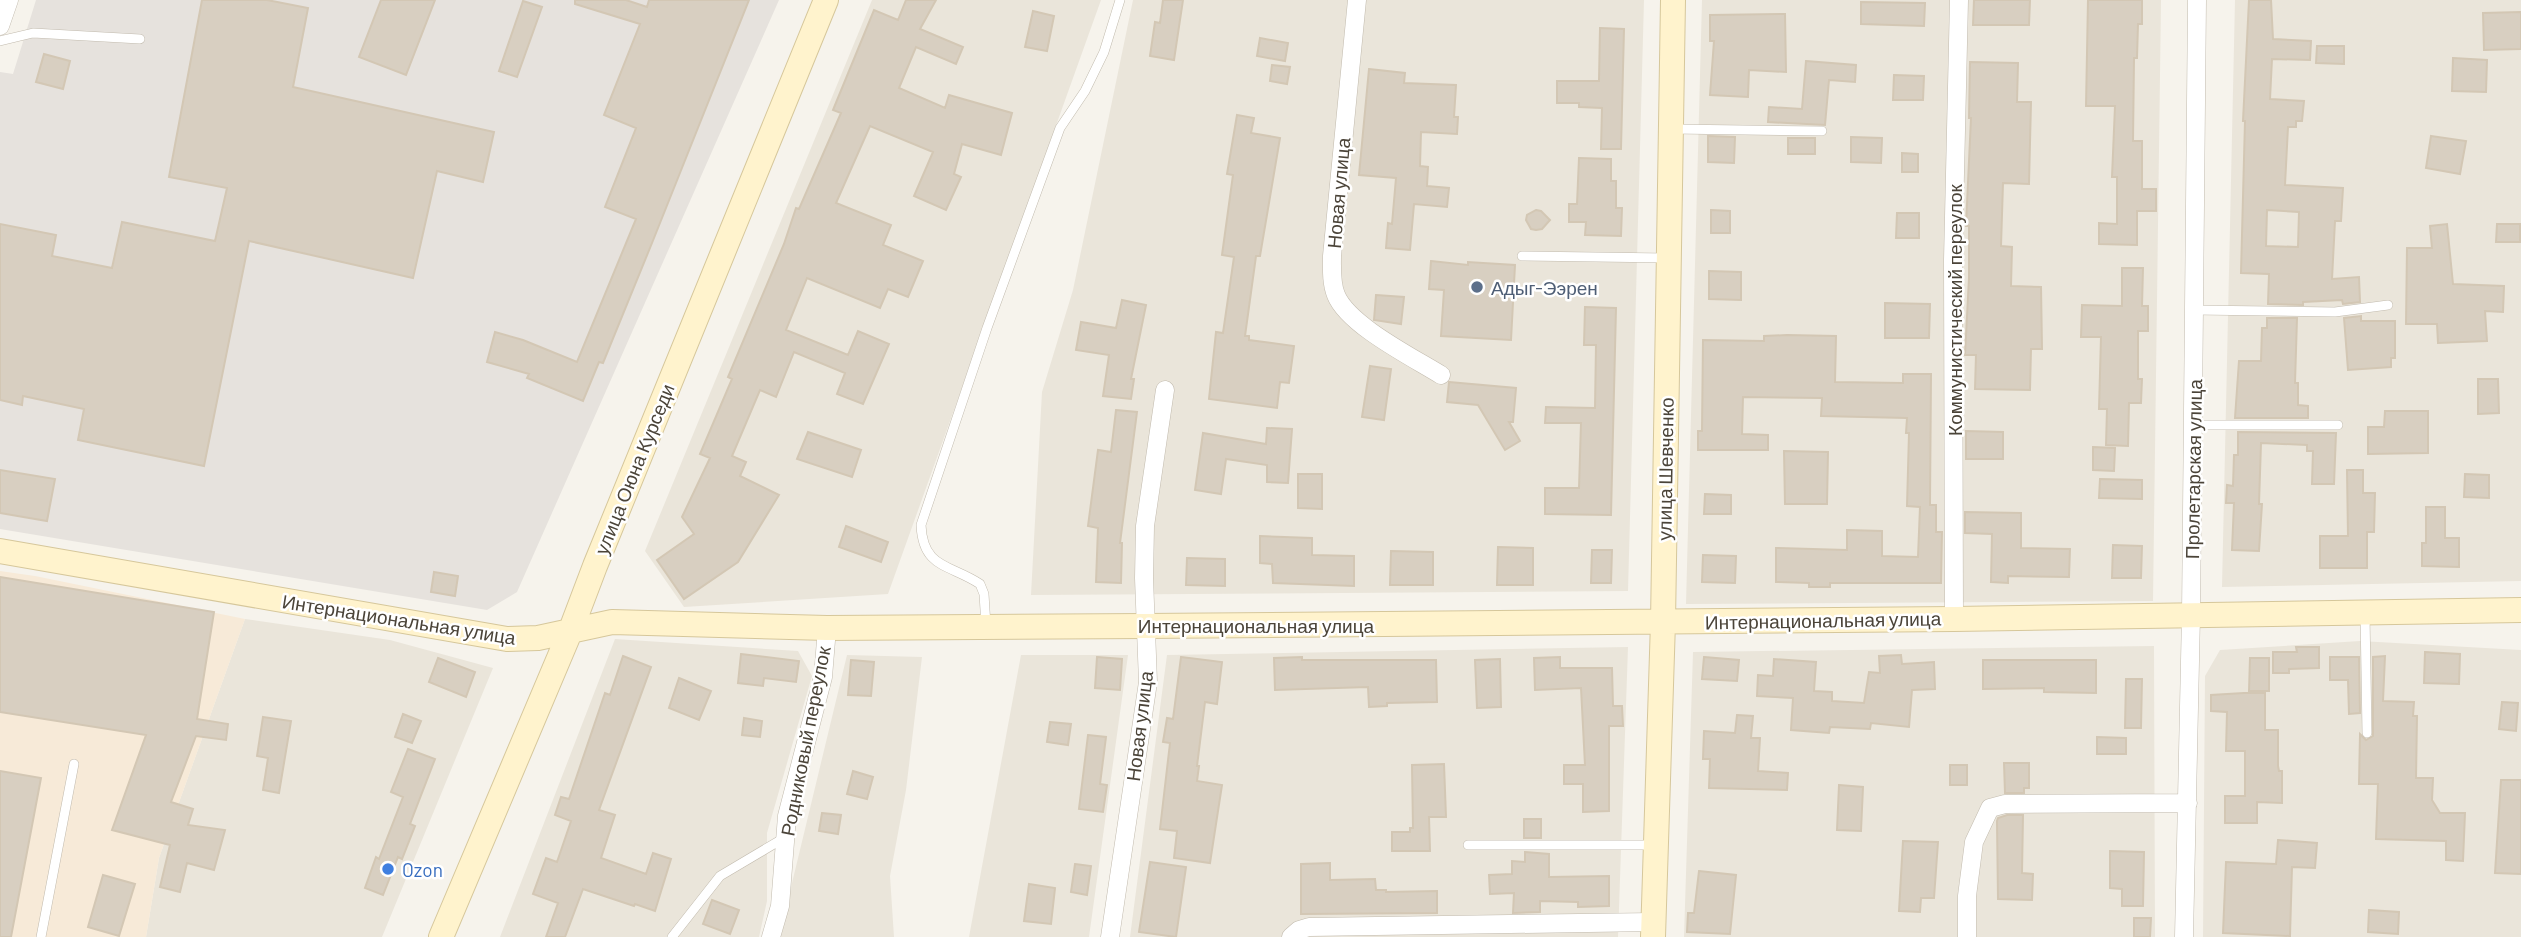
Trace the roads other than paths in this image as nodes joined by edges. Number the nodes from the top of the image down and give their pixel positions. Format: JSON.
{"nodes":[{"id":1,"x":9,"y":0,"type":"edge"},
{"id":2,"x":826,"y":0,"type":"edge"},
{"id":3,"x":1120,"y":0,"type":"edge"},
{"id":4,"x":1357,"y":0,"type":"edge"},
{"id":5,"x":1672,"y":0,"type":"edge"},
{"id":6,"x":1959,"y":0,"type":"edge"},
{"id":7,"x":2197,"y":0,"type":"edge"},
{"id":8,"x":0,"y":26,"type":"edge"},
{"id":9,"x":140,"y":39,"type":"dead end"},
{"id":10,"x":0,"y":41,"type":"edge"},
{"id":11,"x":1671,"y":128,"type":"junction"},
{"id":12,"x":1822,"y":131,"type":"dead end"},
{"id":13,"x":1522,"y":256,"type":"dead end"},
{"id":14,"x":1668,"y":258,"type":"junction"},
{"id":15,"x":2388,"y":305,"type":"dead end"},
{"id":16,"x":2194,"y":310,"type":"junction"},
{"id":17,"x":1441,"y":375,"type":"dead end"},
{"id":18,"x":1164,"y":390,"type":"dead end"},
{"id":19,"x":2193,"y":425,"type":"junction"},
{"id":20,"x":2338,"y":425,"type":"dead end"},
{"id":21,"x":0,"y":551,"type":"edge"},
{"id":22,"x":2521,"y":610,"type":"edge"},
{"id":23,"x":2365,"y":612,"type":"junction"},
{"id":24,"x":2191,"y":615,"type":"junction"},
{"id":25,"x":1954,"y":619,"type":"junction"},
{"id":26,"x":1663,"y":622,"type":"junction"},
{"id":27,"x":986,"y":626,"type":"junction"},
{"id":28,"x":1145,"y":626,"type":"junction"},
{"id":29,"x":827,"y":628,"type":"junction"},
{"id":30,"x":570,"y":632,"type":"junction"},
{"id":31,"x":2367,"y":733,"type":"dead end"},
{"id":32,"x":74,"y":764,"type":"dead end"},
{"id":33,"x":2188,"y":803,"type":"junction"},
{"id":34,"x":785,"y":837,"type":"junction"},
{"id":35,"x":1468,"y":845,"type":"dead end"},
{"id":36,"x":1656,"y":845,"type":"junction"},
{"id":37,"x":1653,"y":930,"type":"edge"},
{"id":38,"x":41,"y":937,"type":"edge"},
{"id":39,"x":440,"y":937,"type":"edge"},
{"id":40,"x":672,"y":937,"type":"edge"},
{"id":41,"x":771,"y":937,"type":"edge"},
{"id":42,"x":1110,"y":937,"type":"edge"},
{"id":43,"x":1291,"y":937,"type":"edge"},
{"id":44,"x":1967,"y":937,"type":"edge"},
{"id":45,"x":2184,"y":937,"type":"edge"}],
"edges":[{"from":1,"to":8,"type":"street"},
{"from":2,"to":30,"type":"street","name":"улица Оюна Курседи"},
{"from":3,"to":27,"type":"lane"},
{"from":4,"to":17,"type":"street","name":"Новая улица"},
{"from":5,"to":11,"type":"street","name":"улица Шевченко"},
{"from":6,"to":25,"type":"street","name":"Коммунистический переулок"},
{"from":7,"to":16,"type":"street","name":"Пролетарская улица"},
{"from":9,"to":10,"type":"lane"},
{"from":11,"to":12,"type":"lane"},
{"from":11,"to":14,"type":"street","name":"улица Шевченко"},
{"from":13,"to":14,"type":"lane"},
{"from":14,"to":26,"type":"street","name":"улица Шевченко"},
{"from":15,"to":16,"type":"lane"},
{"from":16,"to":19,"type":"street","name":"Пролетарская улица"},
{"from":18,"to":28,"type":"street","name":"Новая улица"},
{"from":19,"to":20,"type":"lane"},
{"from":19,"to":24,"type":"street","name":"Пролетарская улица"},
{"from":21,"to":30,"type":"street","name":"Интернациональная улица"},
{"from":22,"to":23,"type":"street","name":"Интернациональная улица"},
{"from":23,"to":24,"type":"street","name":"Интернациональная улица"},
{"from":23,"to":31,"type":"lane"},
{"from":24,"to":25,"type":"street","name":"Интернациональная улица"},
{"from":24,"to":33,"type":"street","name":"Пролетарская улица"},
{"from":25,"to":26,"type":"street","name":"Интернациональная улица"},
{"from":26,"to":28,"type":"street","name":"Интернациональная улица"},
{"from":26,"to":36,"type":"street","name":"улица Шевченко"},
{"from":27,"to":28,"type":"street","name":"Интернациональная улица"},
{"from":27,"to":29,"type":"street","name":"Интернациональная улица"},
{"from":28,"to":42,"type":"street","name":"Новая улица"},
{"from":29,"to":30,"type":"street","name":"Интернациональная улица"},
{"from":29,"to":34,"type":"street","name":"Родниковый переулок"},
{"from":30,"to":39,"type":"street","name":"улица Оюна Курседи"},
{"from":32,"to":38,"type":"lane"},
{"from":33,"to":44,"type":"street"},
{"from":33,"to":45,"type":"street","name":"Пролетарская улица"},
{"from":34,"to":40,"type":"lane"},
{"from":34,"to":41,"type":"street","name":"Родниковый переулок"},
{"from":35,"to":36,"type":"lane"},
{"from":36,"to":37,"type":"street","name":"улица Шевченко"},
{"from":37,"to":43,"type":"street"}]}
